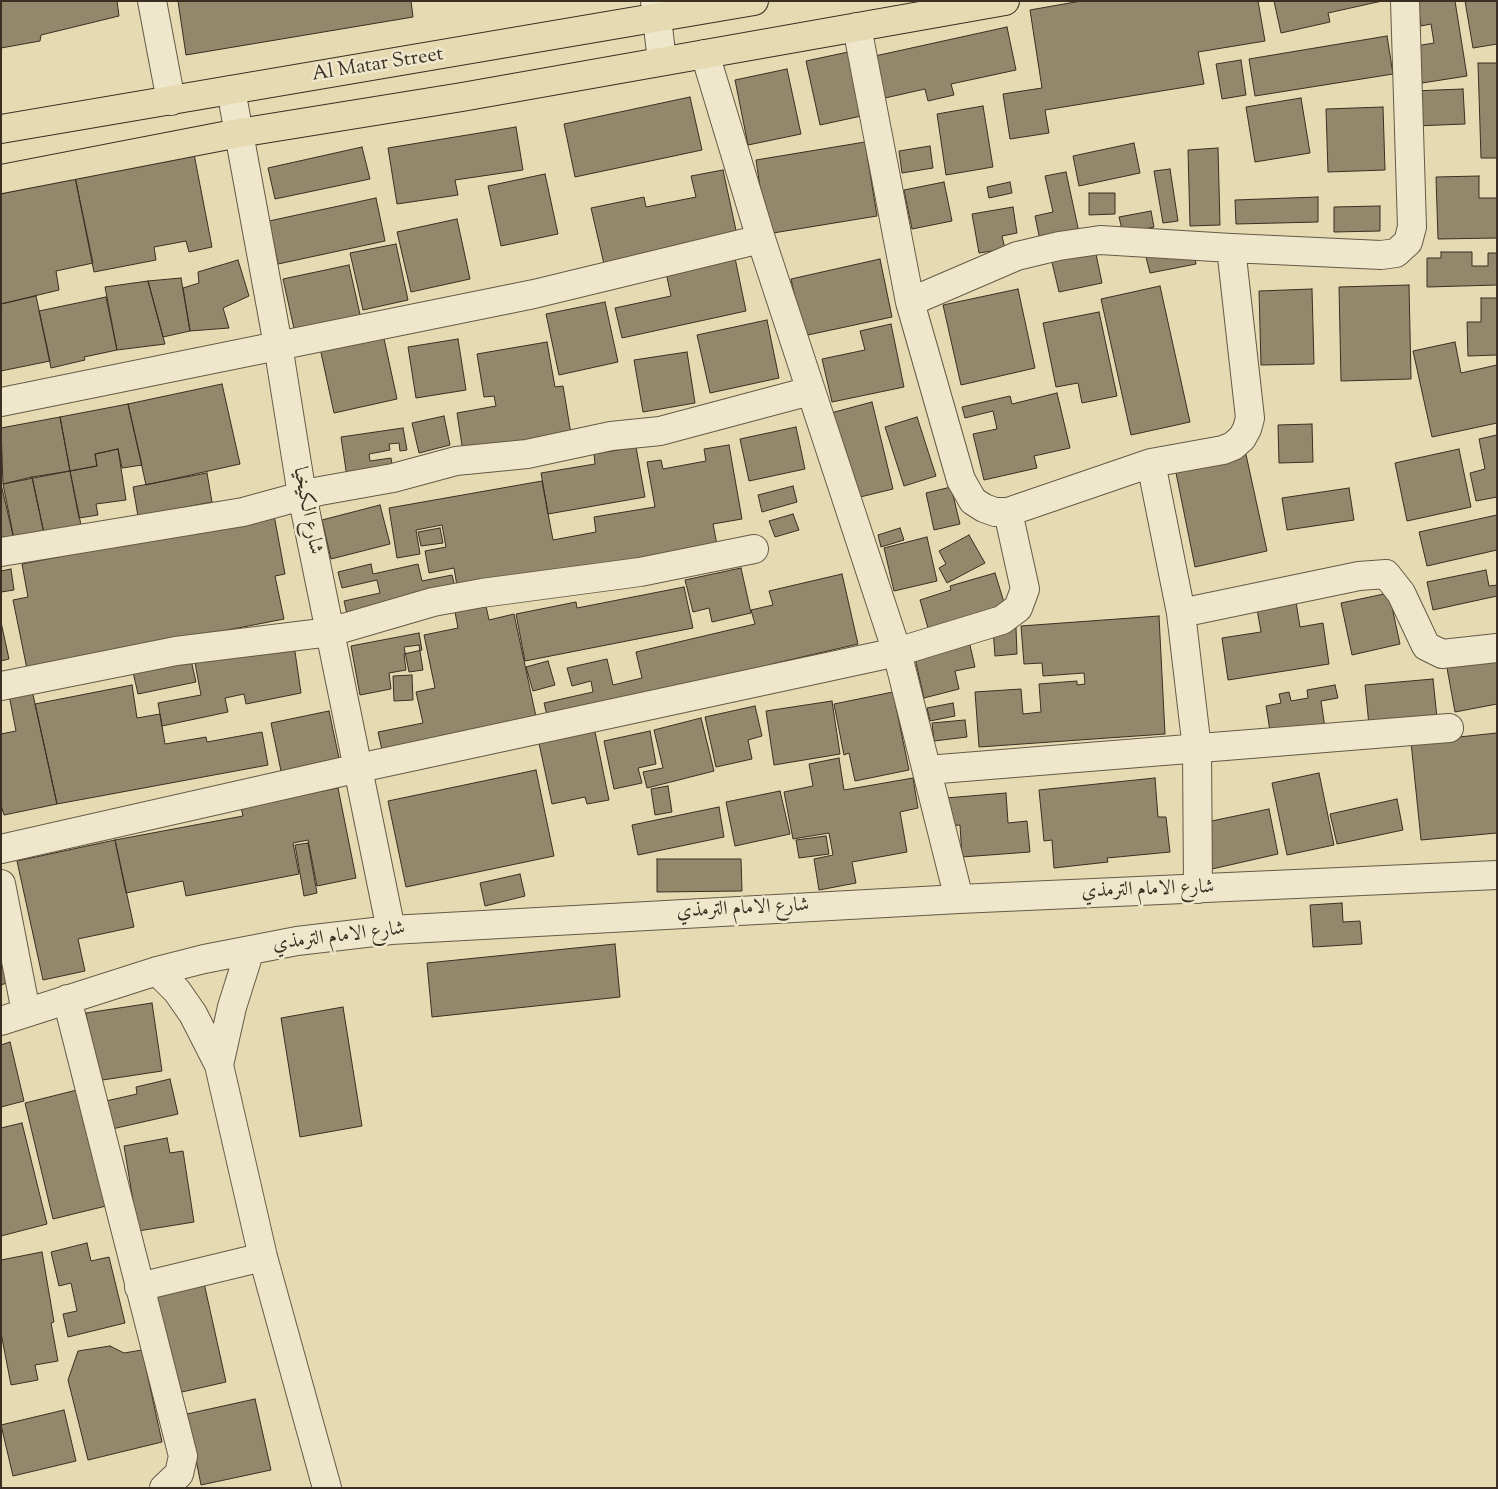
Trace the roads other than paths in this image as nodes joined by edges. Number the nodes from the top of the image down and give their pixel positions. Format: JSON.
{"nodes":[{"id":1,"x":152,"y":1,"type":"edge"},
{"id":2,"x":754,"y":1,"type":"edge"},
{"id":3,"x":1006,"y":1,"type":"edge"},
{"id":4,"x":1406,"y":1,"type":"edge"},
{"id":5,"x":656,"y":10,"type":"edge"},
{"id":6,"x":857,"y":27,"type":"junction"},
{"id":7,"x":705,"y":54,"type":"junction"},
{"id":8,"x":662,"y":61,"type":"junction"},
{"id":9,"x":231,"y":90,"type":"junction"},
{"id":10,"x":171,"y":101,"type":"junction"},
{"id":11,"x":1,"y":129,"type":"edge"},
{"id":12,"x":239,"y":133,"type":"junction"},
{"id":13,"x":1,"y":178,"type":"edge"},
{"id":14,"x":761,"y":239,"type":"junction"},
{"id":15,"x":1231,"y":248,"type":"junction"},
{"id":16,"x":910,"y":302,"type":"junction"},
{"id":17,"x":278,"y":345,"type":"junction"},
{"id":18,"x":810,"y":391,"type":"junction"},
{"id":19,"x":1,"y":402,"type":"edge"},
{"id":20,"x":1151,"y":463,"type":"junction"},
{"id":21,"x":302,"y":495,"type":"junction"},
{"id":22,"x":1008,"y":512,"type":"junction"},
{"id":23,"x":754,"y":549,"type":"dead end"},
{"id":24,"x":1,"y":552,"type":"edge"},
{"id":25,"x":1181,"y":613,"type":"junction"},
{"id":26,"x":330,"y":632,"type":"junction"},
{"id":27,"x":1497,"y":648,"type":"edge"},
{"id":28,"x":897,"y":652,"type":"junction"},
{"id":29,"x":1,"y":686,"type":"edge"},
{"id":30,"x":1449,"y":728,"type":"dead end"},
{"id":31,"x":1197,"y":748,"type":"junction"},
{"id":32,"x":359,"y":768,"type":"junction"},
{"id":33,"x":927,"y":770,"type":"junction"},
{"id":34,"x":1,"y":849,"type":"edge"},
{"id":35,"x":1497,"y":875,"type":"edge"},
{"id":36,"x":1,"y":884,"type":"edge"},
{"id":37,"x":1198,"y":889,"type":"junction"},
{"id":38,"x":959,"y":899,"type":"junction"},
{"id":39,"x":392,"y":930,"type":"junction"},
{"id":40,"x":250,"y":950,"type":"junction"},
{"id":41,"x":157,"y":971,"type":"junction"},
{"id":42,"x":67,"y":999,"type":"junction"},
{"id":43,"x":14,"y":1016,"type":"edge"},
{"id":44,"x":218,"y":1064,"type":"junction"},
{"id":45,"x":264,"y":1257,"type":"junction"},
{"id":46,"x":139,"y":1287,"type":"junction"},
{"id":47,"x":164,"y":1488,"type":"edge"},
{"id":48,"x":326,"y":1488,"type":"edge"}],
"edges":[{"from":1,"to":10,"type":"street"},
{"from":2,"to":5,"type":"main road","name":"Al Matar Street"},
{"from":3,"to":6,"type":"main road"},
{"from":4,"to":15,"type":"street"},
{"from":5,"to":8,"type":"street"},
{"from":5,"to":9,"type":"main road","name":"Al Matar Street"},
{"from":6,"to":7,"type":"main road"},
{"from":6,"to":16,"type":"street"},
{"from":7,"to":8,"type":"main road"},
{"from":7,"to":14,"type":"street"},
{"from":8,"to":12,"type":"main road"},
{"from":9,"to":10,"type":"main road","name":"Al Matar Street"},
{"from":9,"to":12,"type":"street","name":"شارع الكيخيا"},
{"from":10,"to":11,"type":"main road","name":"Al Matar Street"},
{"from":12,"to":13,"type":"main road"},
{"from":12,"to":17,"type":"street","name":"شارع الكيخيا"},
{"from":14,"to":17,"type":"street"},
{"from":14,"to":18,"type":"street"},
{"from":15,"to":16,"type":"street"},
{"from":15,"to":20,"type":"street"},
{"from":16,"to":22,"type":"street"},
{"from":17,"to":19,"type":"street"},
{"from":17,"to":21,"type":"street","name":"شارع الكيخيا"},
{"from":18,"to":21,"type":"street"},
{"from":18,"to":28,"type":"street"},
{"from":20,"to":22,"type":"street"},
{"from":20,"to":25,"type":"street"},
{"from":21,"to":24,"type":"street"},
{"from":21,"to":26,"type":"street","name":"شارع الكيخيا"},
{"from":22,"to":28,"type":"street"},
{"from":23,"to":26,"type":"street"},
{"from":25,"to":27,"type":"street"},
{"from":25,"to":31,"type":"street"},
{"from":26,"to":29,"type":"street"},
{"from":26,"to":32,"type":"street","name":"شارع الكيخيا"},
{"from":28,"to":32,"type":"street"},
{"from":28,"to":33,"type":"street"},
{"from":30,"to":31,"type":"street"},
{"from":31,"to":33,"type":"street"},
{"from":31,"to":37,"type":"street"},
{"from":32,"to":34,"type":"street"},
{"from":32,"to":39,"type":"street","name":"شارع الكيخيا"},
{"from":33,"to":38,"type":"street"},
{"from":35,"to":37,"type":"street","name":"شارع الامام الترمذي"},
{"from":36,"to":43,"type":"street"},
{"from":37,"to":38,"type":"street","name":"شارع الامام الترمذي"},
{"from":38,"to":39,"type":"street","name":"شارع الامام الترمذي"},
{"from":39,"to":40,"type":"street","name":"شارع الامام الترمذي"},
{"from":40,"to":41,"type":"street","name":"شارع الامام الترمذي"},
{"from":40,"to":44,"type":"street"},
{"from":41,"to":42,"type":"street","name":"شارع الامام الترمذي"},
{"from":41,"to":44,"type":"street"},
{"from":42,"to":43,"type":"street","name":"شارع الامام الترمذي"},
{"from":42,"to":46,"type":"street"},
{"from":44,"to":45,"type":"street"},
{"from":45,"to":46,"type":"street"},
{"from":45,"to":48,"type":"street"},
{"from":46,"to":47,"type":"street"}]}
